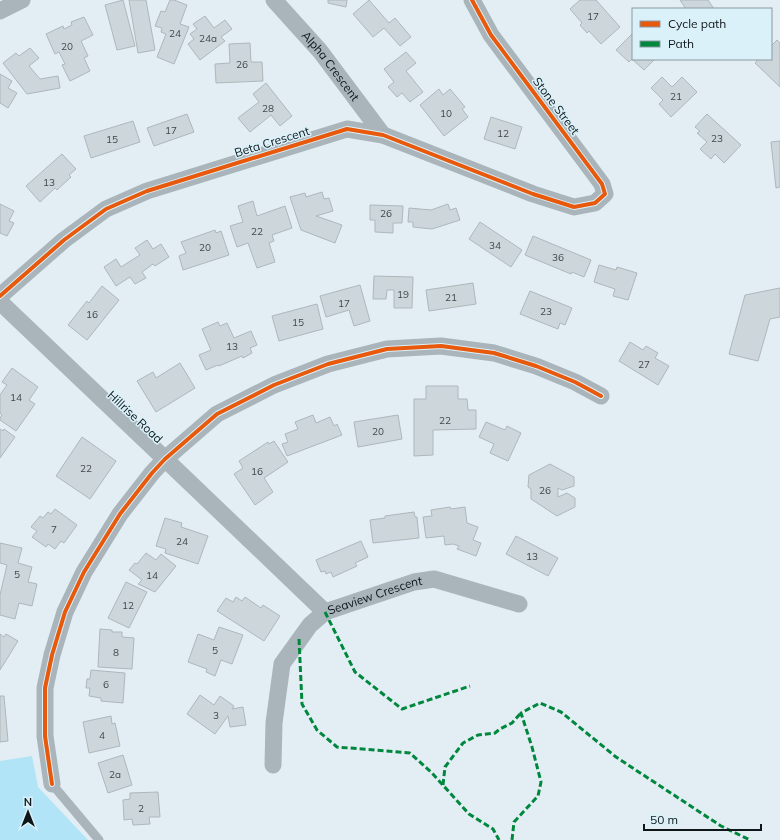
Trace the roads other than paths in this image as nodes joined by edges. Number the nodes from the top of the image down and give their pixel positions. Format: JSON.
{"nodes":[{"id":1,"x":22,"y":0,"type":"edge"},
{"id":2,"x":274,"y":0,"type":"edge"},
{"id":3,"x":472,"y":0,"type":"edge"},
{"id":4,"x":0,"y":11,"type":"edge"},
{"id":5,"x":384,"y":135,"type":"junction"},
{"id":6,"x":574,"y":207,"type":"joint"},
{"id":7,"x":0,"y":296,"type":"edge"},
{"id":8,"x":0,"y":302,"type":"edge"},
{"id":9,"x":601,"y":396,"type":"dead end"},
{"id":10,"x":165,"y":459,"type":"junction"},
{"id":11,"x":519,"y":604,"type":"dead end"},
{"id":12,"x":325,"y":612,"type":"junction"},
{"id":13,"x":273,"y":765,"type":"dead end"},
{"id":14,"x":52,"y":784,"type":"joint"},
{"id":15,"x":99,"y":840,"type":"edge"}],
"edges":[{"from":1,"to":4,"type":"street"},
{"from":2,"to":5,"type":"street","name":"Alpha Crescent"},
{"from":3,"to":6,"type":"street","name":"Stone Street"},
{"from":5,"to":6,"type":"street","name":"Beta Crescent"},
{"from":5,"to":7,"type":"street","name":"Beta Crescent"},
{"from":8,"to":10,"type":"street","name":"Hillrise Road"},
{"from":9,"to":10,"type":"street"},
{"from":10,"to":12,"type":"street","name":"Hillrise Road"},
{"from":10,"to":14,"type":"street"},
{"from":11,"to":12,"type":"street","name":"Seaview Crescent"},
{"from":12,"to":13,"type":"street","name":"Seaview Crescent"},
{"from":14,"to":15,"type":"lane"}]}
